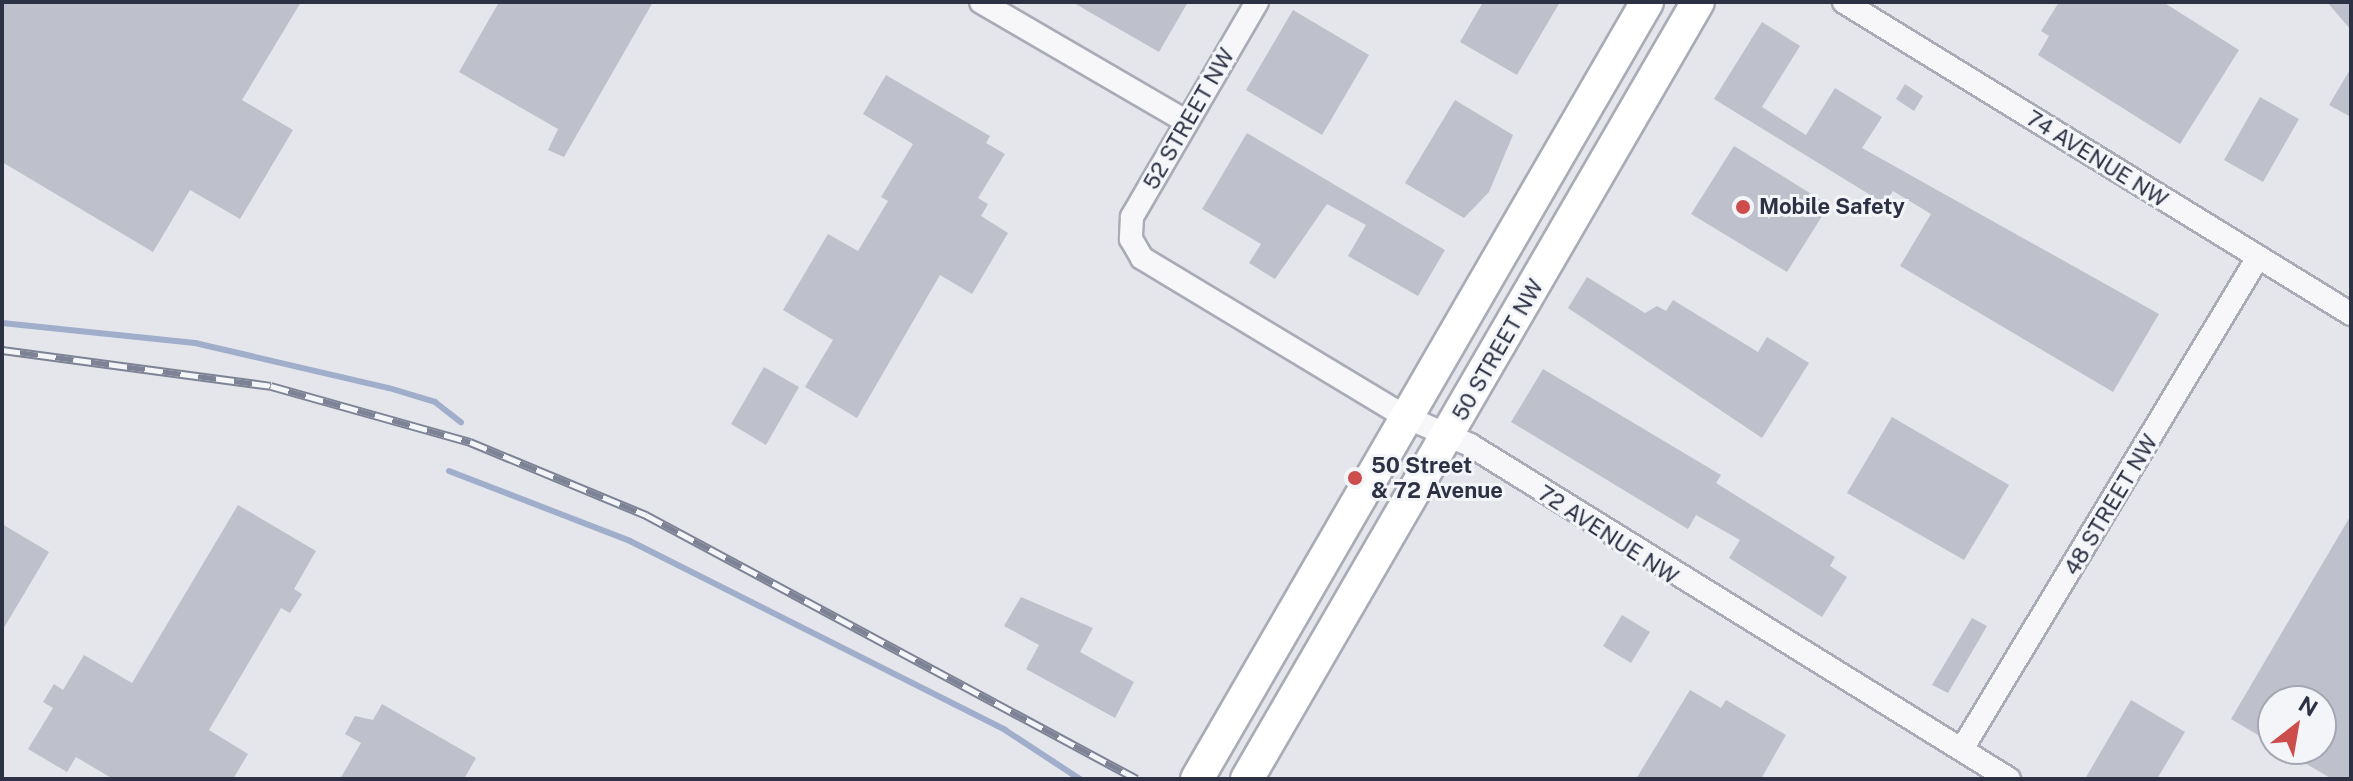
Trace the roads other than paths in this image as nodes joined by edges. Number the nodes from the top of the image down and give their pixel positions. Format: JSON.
{"nodes":[{"id":1,"x":981,"y":2,"type":"edge"},
{"id":2,"x":1257,"y":2,"type":"edge"},
{"id":3,"x":1647,"y":2,"type":"edge"},
{"id":4,"x":1698,"y":2,"type":"edge"},
{"id":5,"x":1844,"y":2,"type":"edge"},
{"id":6,"x":1187,"y":122,"type":"junction"},
{"id":7,"x":1131,"y":239,"type":"joint"},
{"id":8,"x":2257,"y":259,"type":"junction"},
{"id":9,"x":2351,"y":314,"type":"edge"},
{"id":10,"x":1406,"y":417,"type":"junction"},
{"id":11,"x":1450,"y":433,"type":"junction"},
{"id":12,"x":1962,"y":749,"type":"junction"},
{"id":13,"x":1197,"y":779,"type":"edge"},
{"id":14,"x":1247,"y":779,"type":"edge"},
{"id":15,"x":2009,"y":779,"type":"edge"}],
"edges":[{"from":1,"to":6,"type":"street"},
{"from":2,"to":6,"type":"street","name":"52 STREET NW"},
{"from":3,"to":10,"type":"main road","name":"50 STREET NW"},
{"from":4,"to":11,"type":"main road","name":"50 STREET NW"},
{"from":5,"to":8,"type":"street","name":"74 AVENUE NW"},
{"from":6,"to":7,"type":"street","name":"52 STREET NW"},
{"from":7,"to":10,"type":"street","name":"72 AVENUE NW"},
{"from":8,"to":9,"type":"street","name":"74 AVENUE NW"},
{"from":8,"to":12,"type":"street","name":"48 STREET NW"},
{"from":10,"to":11,"type":"street","name":"72 AVENUE NW"},
{"from":10,"to":13,"type":"main road","name":"50 STREET NW"},
{"from":11,"to":12,"type":"street","name":"72 AVENUE NW"},
{"from":11,"to":14,"type":"main road","name":"50 STREET NW"},
{"from":12,"to":15,"type":"street","name":"72 AVENUE NW"}]}
